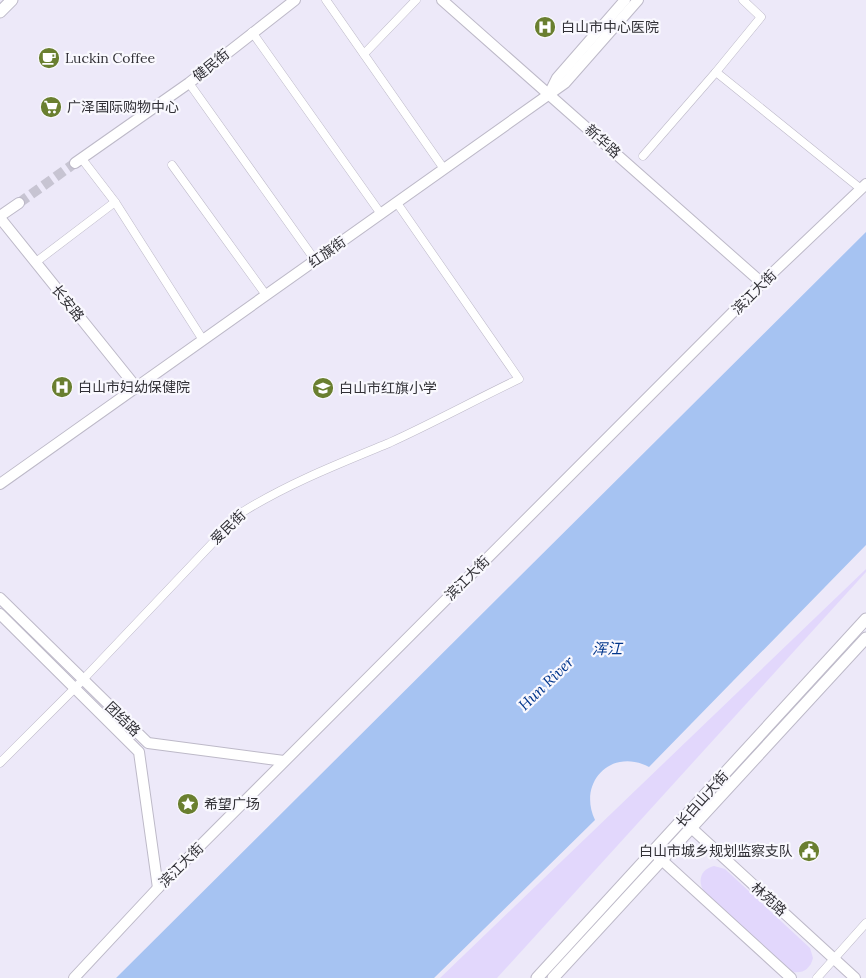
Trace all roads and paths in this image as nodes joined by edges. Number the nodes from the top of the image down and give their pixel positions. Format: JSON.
{"nodes":[{"id":1,"x":12,"y":0,"type":"edge"},
{"id":2,"x":295,"y":0,"type":"edge"},
{"id":3,"x":326,"y":0,"type":"edge"},
{"id":4,"x":416,"y":0,"type":"edge"},
{"id":5,"x":442,"y":0,"type":"edge"},
{"id":6,"x":625,"y":0,"type":"edge"},
{"id":7,"x":638,"y":0,"type":"edge"},
{"id":8,"x":743,"y":0,"type":"edge"},
{"id":9,"x":0,"y":12,"type":"edge"},
{"id":10,"x":252,"y":32,"type":"junction"},
{"id":11,"x":364,"y":54,"type":"junction"},
{"id":12,"x":716,"y":72,"type":"junction"},
{"id":13,"x":189,"y":82,"type":"junction"},
{"id":14,"x":549,"y":93,"type":"junction"},
{"id":15,"x":643,"y":156,"type":"dead end"},
{"id":16,"x":78,"y":161,"type":"joint"},
{"id":17,"x":172,"y":165,"type":"dead end"},
{"id":18,"x":444,"y":169,"type":"junction"},
{"id":19,"x":864,"y":186,"type":"edge"},
{"id":20,"x":115,"y":202,"type":"junction"},
{"id":21,"x":19,"y":203,"type":"tunnel mouth"},
{"id":22,"x":397,"y":203,"type":"junction"},
{"id":23,"x":381,"y":214,"type":"junction"},
{"id":24,"x":0,"y":217,"type":"edge"},
{"id":25,"x":315,"y":260,"type":"junction"},
{"id":26,"x":36,"y":262,"type":"junction"},
{"id":27,"x":762,"y":283,"type":"junction"},
{"id":28,"x":266,"y":295,"type":"junction"},
{"id":29,"x":203,"y":340,"type":"junction"},
{"id":30,"x":136,"y":387,"type":"junction"},
{"id":31,"x":0,"y":484,"type":"edge"},
{"id":32,"x":0,"y":598,"type":"edge"},
{"id":33,"x":0,"y":614,"type":"edge"},
{"id":34,"x":866,"y":619,"type":"edge"},
{"id":35,"x":866,"y":638,"type":"edge"},
{"id":36,"x":82,"y":680,"type":"junction"},
{"id":37,"x":75,"y":688,"type":"junction"},
{"id":38,"x":148,"y":743,"type":"junction"},
{"id":39,"x":139,"y":752,"type":"junction"},
{"id":40,"x":284,"y":761,"type":"junction"},
{"id":41,"x":0,"y":763,"type":"edge"},
{"id":42,"x":683,"y":820,"type":"junction"},
{"id":43,"x":692,"y":828,"type":"junction"},
{"id":44,"x":658,"y":856,"type":"junction"},
{"id":45,"x":158,"y":888,"type":"junction"},
{"id":46,"x":866,"y":923,"type":"edge"},
{"id":47,"x":835,"y":959,"type":"junction"},
{"id":48,"x":74,"y":978,"type":"edge"},
{"id":49,"x":537,"y":978,"type":"edge"},
{"id":50,"x":553,"y":978,"type":"edge"},
{"id":51,"x":791,"y":978,"type":"edge"},
{"id":52,"x":817,"y":978,"type":"edge"},
{"id":53,"x":855,"y":978,"type":"edge"}],
"edges":[{"from":1,"to":9,"type":"main road"},
{"from":2,"to":10,"type":"street","name":"健民街"},
{"from":3,"to":11,"type":"street"},
{"from":4,"to":11,"type":"street"},
{"from":5,"to":14,"type":"street","name":"新华路"},
{"from":6,"to":14,"type":"street"},
{"from":7,"to":14,"type":"street","name":"红旗街"},
{"from":8,"to":12,"type":"street"},
{"from":10,"to":13,"type":"street","name":"健民街"},
{"from":10,"to":23,"type":"street"},
{"from":11,"to":18,"type":"street"},
{"from":12,"to":15,"type":"street"},
{"from":12,"to":19,"type":"street"},
{"from":13,"to":16,"type":"street","name":"健民街"},
{"from":13,"to":25,"type":"street"},
{"from":14,"to":18,"type":"street","name":"红旗街"},
{"from":14,"to":27,"type":"street","name":"新华路"},
{"from":16,"to":20,"type":"street"},
{"from":17,"to":28,"type":"street"},
{"from":18,"to":22,"type":"street","name":"红旗街"},
{"from":19,"to":27,"type":"street","name":"滨江大街"},
{"from":20,"to":26,"type":"street"},
{"from":20,"to":29,"type":"street"},
{"from":21,"to":24,"type":"street"},
{"from":22,"to":23,"type":"street","name":"红旗街"},
{"from":22,"to":36,"type":"street","name":"爱民街"},
{"from":23,"to":25,"type":"street","name":"红旗街"},
{"from":24,"to":26,"type":"street","name":"长安路"},
{"from":25,"to":28,"type":"street","name":"红旗街"},
{"from":26,"to":30,"type":"street","name":"长安路"},
{"from":27,"to":40,"type":"street","name":"滨江大街"},
{"from":28,"to":29,"type":"street","name":"红旗街"},
{"from":29,"to":30,"type":"street","name":"红旗街"},
{"from":30,"to":31,"type":"street","name":"红旗街"},
{"from":32,"to":36,"type":"street","name":"团结路"},
{"from":33,"to":37,"type":"street","name":"团结路"},
{"from":34,"to":42,"type":"main road","name":"长白山大街"},
{"from":35,"to":43,"type":"main road","name":"长白山大街"},
{"from":36,"to":37,"type":"street","name":"爱民街"},
{"from":36,"to":38,"type":"street","name":"团结路"},
{"from":37,"to":39,"type":"street","name":"团结路"},
{"from":37,"to":41,"type":"street","name":"爱民街"},
{"from":38,"to":39,"type":"street"},
{"from":38,"to":40,"type":"street","name":"团结路"},
{"from":39,"to":45,"type":"street","name":"团结路"},
{"from":40,"to":45,"type":"street","name":"滨江大街"},
{"from":42,"to":43,"type":"street","name":"林苑路"},
{"from":42,"to":44,"type":"main road","name":"长白山大街"},
{"from":43,"to":44,"type":"main road","name":"长白山大街"},
{"from":43,"to":47,"type":"street","name":"林苑路"},
{"from":44,"to":49,"type":"main road","name":"长白山大街"},
{"from":44,"to":50,"type":"main road","name":"长白山大街"},
{"from":44,"to":51,"type":"street"},
{"from":45,"to":48,"type":"street","name":"滨江大街"},
{"from":46,"to":47,"type":"street"},
{"from":47,"to":52,"type":"street"},
{"from":47,"to":53,"type":"street","name":"林苑路"}]}
